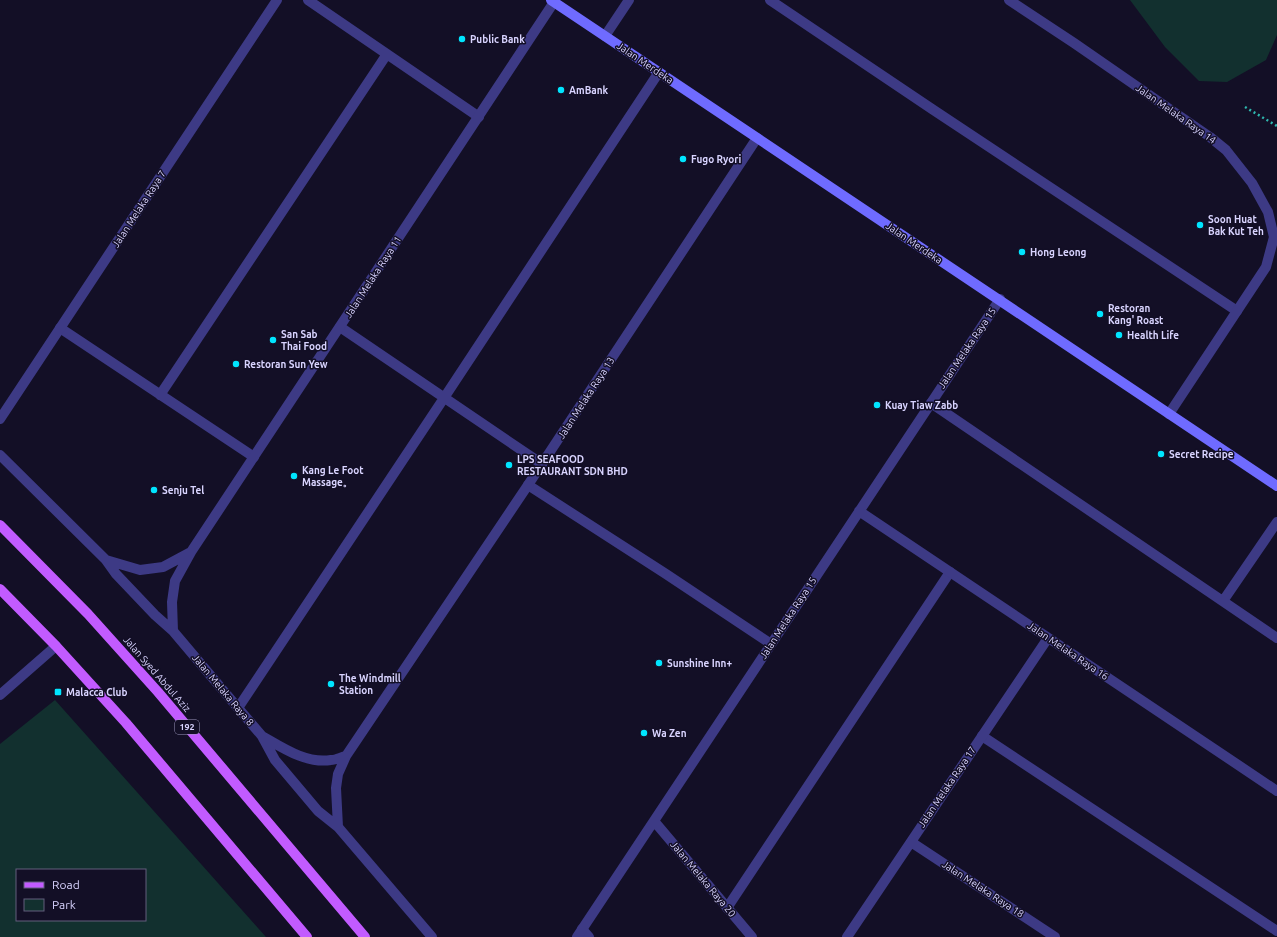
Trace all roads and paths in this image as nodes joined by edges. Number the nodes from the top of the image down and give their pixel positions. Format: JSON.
{"nodes":[{"id":1,"x":277,"y":0,"type":"edge"},
{"id":2,"x":308,"y":0,"type":"edge"},
{"id":3,"x":629,"y":0,"type":"edge"},
{"id":4,"x":770,"y":0,"type":"edge"},
{"id":5,"x":1009,"y":0,"type":"edge"},
{"id":6,"x":553,"y":1,"type":"edge"},
{"id":7,"x":605,"y":36,"type":"junction"},
{"id":8,"x":387,"y":54,"type":"junction"},
{"id":9,"x":659,"y":72,"type":"junction"},
{"id":10,"x":1245,"y":107,"type":"dead end"},
{"id":11,"x":479,"y":117,"type":"junction"},
{"id":12,"x":1277,"y":126,"type":"edge"},
{"id":13,"x":757,"y":138,"type":"junction"},
{"id":14,"x":1000,"y":299,"type":"junction"},
{"id":15,"x":1238,"y":311,"type":"junction"},
{"id":16,"x":60,"y":328,"type":"junction"},
{"id":17,"x":340,"y":328,"type":"junction"},
{"id":18,"x":160,"y":395,"type":"junction"},
{"id":19,"x":444,"y":398,"type":"junction"},
{"id":20,"x":931,"y":403,"type":"junction"},
{"id":21,"x":1169,"y":414,"type":"junction"},
{"id":22,"x":0,"y":419,"type":"edge"},
{"id":23,"x":0,"y":454,"type":"edge"},
{"id":24,"x":254,"y":457,"type":"junction"},
{"id":25,"x":542,"y":464,"type":"junction"},
{"id":26,"x":528,"y":485,"type":"junction"},
{"id":27,"x":1277,"y":486,"type":"edge"},
{"id":28,"x":859,"y":510,"type":"junction"},
{"id":29,"x":1277,"y":522,"type":"edge"},
{"id":30,"x":0,"y":525,"type":"edge"},
{"id":31,"x":192,"y":552,"type":"junction"},
{"id":32,"x":106,"y":560,"type":"junction"},
{"id":33,"x":950,"y":572,"type":"junction"},
{"id":34,"x":0,"y":589,"type":"edge"},
{"id":35,"x":1223,"y":601,"type":"junction"},
{"id":36,"x":172,"y":631,"type":"junction"},
{"id":37,"x":1048,"y":638,"type":"junction"},
{"id":38,"x":1277,"y":638,"type":"edge"},
{"id":39,"x":771,"y":644,"type":"junction"},
{"id":40,"x":56,"y":646,"type":"junction"},
{"id":41,"x":0,"y":695,"type":"edge"},
{"id":42,"x":238,"y":708,"type":"junction"},
{"id":43,"x":262,"y":736,"type":"junction"},
{"id":44,"x":982,"y":736,"type":"junction"},
{"id":45,"x":346,"y":756,"type":"junction"},
{"id":46,"x":1277,"y":791,"type":"edge"},
{"id":47,"x":654,"y":821,"type":"junction"},
{"id":48,"x":338,"y":827,"type":"junction"},
{"id":49,"x":911,"y":842,"type":"junction"},
{"id":50,"x":727,"y":908,"type":"junction"},
{"id":51,"x":1277,"y":932,"type":"edge"},
{"id":52,"x":582,"y":934,"type":"edge"},
{"id":53,"x":307,"y":937,"type":"edge"},
{"id":54,"x":365,"y":937,"type":"edge"},
{"id":55,"x":432,"y":937,"type":"edge"},
{"id":56,"x":752,"y":937,"type":"edge"},
{"id":57,"x":846,"y":937,"type":"edge"},
{"id":58,"x":1055,"y":937,"type":"edge"}],
"edges":[{"from":1,"to":16,"type":"street","name":"Jalan Melaka Raya 7"},
{"from":2,"to":8,"type":"street"},
{"from":3,"to":7,"type":"street"},
{"from":4,"to":15,"type":"street"},
{"from":5,"to":15,"type":"street","name":"Jalan Melaka Raya 14"},
{"from":6,"to":7,"type":"main road","name":"Jalan Merdeka"},
{"from":6,"to":11,"type":"street","name":"Jalan Melaka Raya 11"},
{"from":7,"to":9,"type":"main road","name":"Jalan Merdeka"},
{"from":8,"to":11,"type":"street"},
{"from":8,"to":18,"type":"street"},
{"from":9,"to":13,"type":"main road","name":"Jalan Merdeka"},
{"from":9,"to":19,"type":"street"},
{"from":10,"to":12,"type":"path"},
{"from":11,"to":17,"type":"street","name":"Jalan Melaka Raya 11"},
{"from":13,"to":14,"type":"main road","name":"Jalan Merdeka"},
{"from":13,"to":25,"type":"street","name":"Jalan Melaka Raya 13"},
{"from":14,"to":20,"type":"street","name":"Jalan Melaka Raya 15"},
{"from":14,"to":21,"type":"main road","name":"Jalan Merdeka"},
{"from":15,"to":21,"type":"street","name":"Jalan Melaka Raya 14"},
{"from":16,"to":18,"type":"street"},
{"from":16,"to":22,"type":"street","name":"Jalan Melaka Raya 7"},
{"from":17,"to":19,"type":"street"},
{"from":17,"to":24,"type":"street","name":"Jalan Melaka Raya 11"},
{"from":18,"to":24,"type":"street"},
{"from":19,"to":25,"type":"street"},
{"from":19,"to":42,"type":"street"},
{"from":20,"to":28,"type":"street","name":"Jalan Melaka Raya 15"},
{"from":20,"to":35,"type":"street"},
{"from":21,"to":27,"type":"main road","name":"Jalan Merdeka"},
{"from":23,"to":32,"type":"street","name":"Jalan Melaka Raya 8"},
{"from":24,"to":31,"type":"street","name":"Jalan Melaka Raya 11"},
{"from":25,"to":26,"type":"street","name":"Jalan Melaka Raya 13"},
{"from":26,"to":39,"type":"street"},
{"from":26,"to":45,"type":"street","name":"Jalan Melaka Raya 13"},
{"from":28,"to":33,"type":"street","name":"Jalan Melaka Raya 16"},
{"from":28,"to":39,"type":"street","name":"Jalan Melaka Raya 15"},
{"from":29,"to":35,"type":"street"},
{"from":30,"to":54,"type":"main road","name":"Jalan Syed Abdul Aziz","number":"192"},
{"from":31,"to":32,"type":"street","name":"Jalan Melaka Raya 11"},
{"from":31,"to":36,"type":"street","name":"Jalan Melaka Raya 11"},
{"from":32,"to":36,"type":"street","name":"Jalan Melaka Raya 8"},
{"from":33,"to":37,"type":"street","name":"Jalan Melaka Raya 16"},
{"from":33,"to":50,"type":"street"},
{"from":34,"to":40,"type":"main road"},
{"from":35,"to":38,"type":"street"},
{"from":36,"to":42,"type":"street","name":"Jalan Melaka Raya 8"},
{"from":37,"to":44,"type":"street","name":"Jalan Melaka Raya 17"},
{"from":37,"to":46,"type":"street","name":"Jalan Melaka Raya 16"},
{"from":39,"to":47,"type":"street","name":"Jalan Melaka Raya 15"},
{"from":40,"to":41,"type":"street"},
{"from":40,"to":53,"type":"main road"},
{"from":42,"to":43,"type":"street","name":"Jalan Melaka Raya 8"},
{"from":43,"to":45,"type":"street"},
{"from":43,"to":48,"type":"street","name":"Jalan Melaka Raya 8"},
{"from":44,"to":49,"type":"street","name":"Jalan Melaka Raya 17"},
{"from":44,"to":51,"type":"street"},
{"from":45,"to":48,"type":"street","name":"Jalan Melaka Raya 13"},
{"from":47,"to":50,"type":"street","name":"Jalan Melaka Raya 20"},
{"from":47,"to":52,"type":"street","name":"Jalan Melaka Raya 15"},
{"from":48,"to":55,"type":"street","name":"Jalan Melaka Raya 8"},
{"from":49,"to":57,"type":"street","name":"Jalan Melaka Raya 17"},
{"from":49,"to":58,"type":"street","name":"Jalan Melaka Raya 18"},
{"from":50,"to":56,"type":"street","name":"Jalan Melaka Raya 20"}]}
